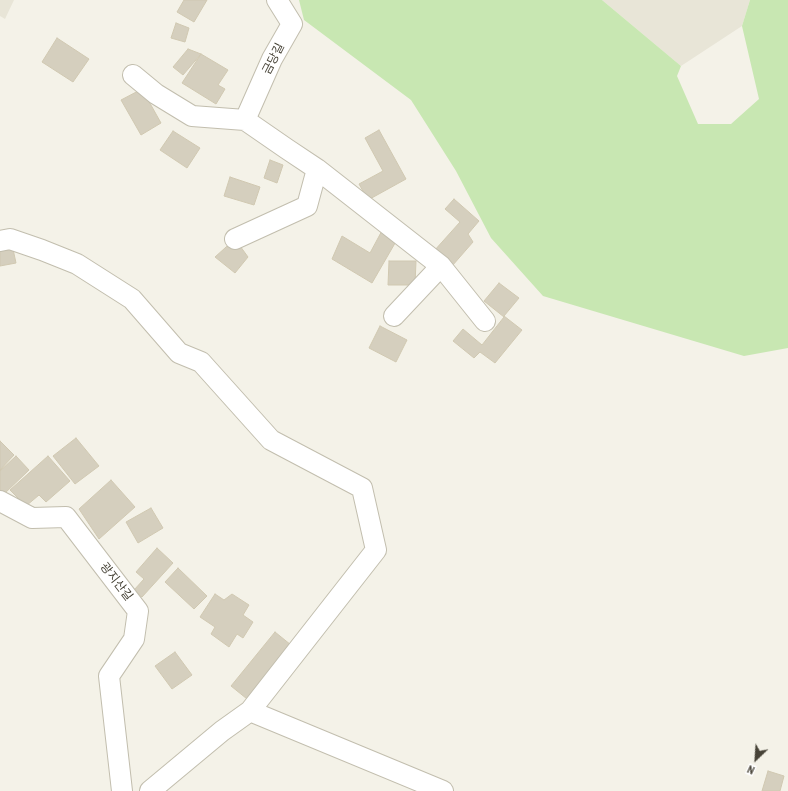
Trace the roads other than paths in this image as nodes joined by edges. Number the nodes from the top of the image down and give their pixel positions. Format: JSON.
{"nodes":[{"id":1,"x":277,"y":0,"type":"edge"},
{"id":2,"x":133,"y":75,"type":"dead end"},
{"id":3,"x":245,"y":120,"type":"junction"},
{"id":4,"x":317,"y":169,"type":"junction"},
{"id":5,"x":234,"y":239,"type":"dead end"},
{"id":6,"x":0,"y":242,"type":"edge"},
{"id":7,"x":441,"y":266,"type":"junction"},
{"id":8,"x":394,"y":316,"type":"dead end"},
{"id":9,"x":485,"y":321,"type":"dead end"},
{"id":10,"x":0,"y":501,"type":"edge"},
{"id":11,"x":250,"y":711,"type":"junction"},
{"id":12,"x":122,"y":791,"type":"edge"},
{"id":13,"x":150,"y":791,"type":"edge"},
{"id":14,"x":443,"y":791,"type":"edge"}],
"edges":[{"from":1,"to":3,"type":"street","name":"금당길"},
{"from":2,"to":3,"type":"street"},
{"from":3,"to":4,"type":"street"},
{"from":4,"to":5,"type":"street"},
{"from":4,"to":7,"type":"street"},
{"from":6,"to":11,"type":"street"},
{"from":7,"to":8,"type":"street"},
{"from":7,"to":9,"type":"street"},
{"from":10,"to":12,"type":"street","name":"광지산길"},
{"from":11,"to":13,"type":"street"},
{"from":11,"to":14,"type":"street"}]}
